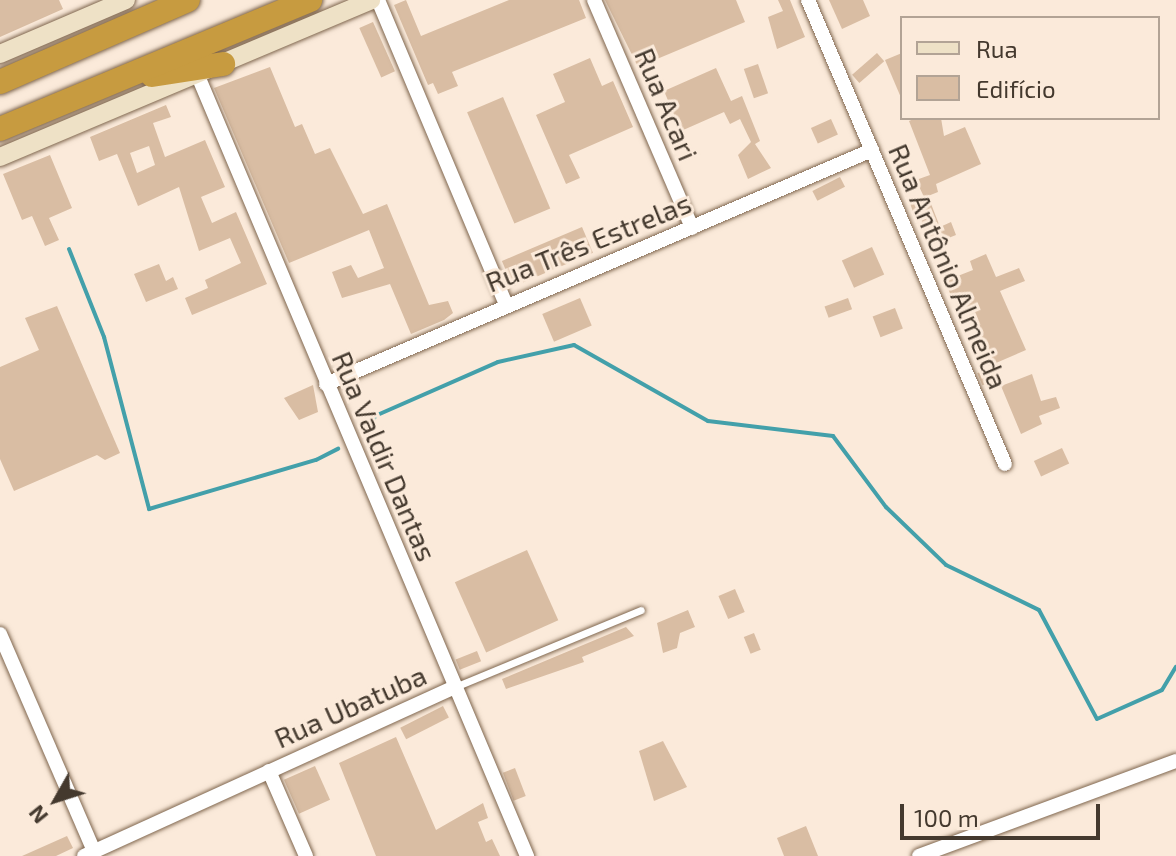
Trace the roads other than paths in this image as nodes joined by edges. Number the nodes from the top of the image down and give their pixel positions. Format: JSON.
{"nodes":[{"id":1,"x":126,"y":0,"type":"edge"},
{"id":2,"x":188,"y":0,"type":"edge"},
{"id":3,"x":310,"y":0,"type":"edge"},
{"id":4,"x":371,"y":0,"type":"edge"},
{"id":5,"x":378,"y":0,"type":"edge"},
{"id":6,"x":594,"y":0,"type":"edge"},
{"id":7,"x":808,"y":0,"type":"edge"},
{"id":8,"x":0,"y":54,"type":"edge"},
{"id":9,"x":223,"y":64,"type":"junction"},
{"id":10,"x":198,"y":76,"type":"junction"},
{"id":11,"x":122,"y":78,"type":"junction"},
{"id":12,"x":0,"y":82,"type":"edge"},
{"id":13,"x":0,"y":129,"type":"edge"},
{"id":14,"x":872,"y":150,"type":"junction"},
{"id":15,"x":0,"y":157,"type":"edge"},
{"id":16,"x":692,"y":228,"type":"junction"},
{"id":17,"x":506,"y":304,"type":"junction"},
{"id":18,"x":326,"y":384,"type":"junction"},
{"id":19,"x":1005,"y":464,"type":"dead end"},
{"id":20,"x":641,"y":610,"type":"dead end"},
{"id":21,"x":0,"y":634,"type":"edge"},
{"id":22,"x":455,"y":687,"type":"junction"},
{"id":23,"x":1176,"y":761,"type":"edge"},
{"id":24,"x":269,"y":771,"type":"junction"},
{"id":25,"x":957,"y":850,"type":"edge"},
{"id":26,"x":89,"y":854,"type":"edge"},
{"id":27,"x":306,"y":856,"type":"edge"},
{"id":28,"x":527,"y":856,"type":"edge"},
{"id":29,"x":919,"y":856,"type":"edge"}],
"edges":[{"from":1,"to":8,"type":"main road"},
{"from":2,"to":12,"type":"highway"},
{"from":3,"to":11,"type":"highway"},
{"from":4,"to":9,"type":"main road"},
{"from":5,"to":17,"type":"street"},
{"from":6,"to":16,"type":"street","name":"Rua Acari"},
{"from":7,"to":14,"type":"street","name":"Rua Antônio Almeida"},
{"from":9,"to":10,"type":"main road"},
{"from":9,"to":11,"type":"highway"},
{"from":10,"to":15,"type":"main road"},
{"from":10,"to":18,"type":"street","name":"Rua Valdir Dantas"},
{"from":11,"to":13,"type":"highway"},
{"from":14,"to":16,"type":"street","name":"Rua Três Estrelas"},
{"from":14,"to":19,"type":"street","name":"Rua Antônio Almeida"},
{"from":16,"to":17,"type":"street","name":"Rua Três Estrelas"},
{"from":17,"to":18,"type":"street","name":"Rua Três Estrelas"},
{"from":18,"to":22,"type":"street","name":"Rua Valdir Dantas"},
{"from":20,"to":22,"type":"lane","name":"Rua Ubatuba"},
{"from":21,"to":26,"type":"street"},
{"from":22,"to":24,"type":"street","name":"Rua Ubatuba"},
{"from":22,"to":28,"type":"street","name":"Rua Valdir Dantas"},
{"from":23,"to":25,"type":"street"},
{"from":24,"to":26,"type":"street","name":"Rua Ubatuba"},
{"from":24,"to":27,"type":"street"},
{"from":25,"to":29,"type":"street"}]}
